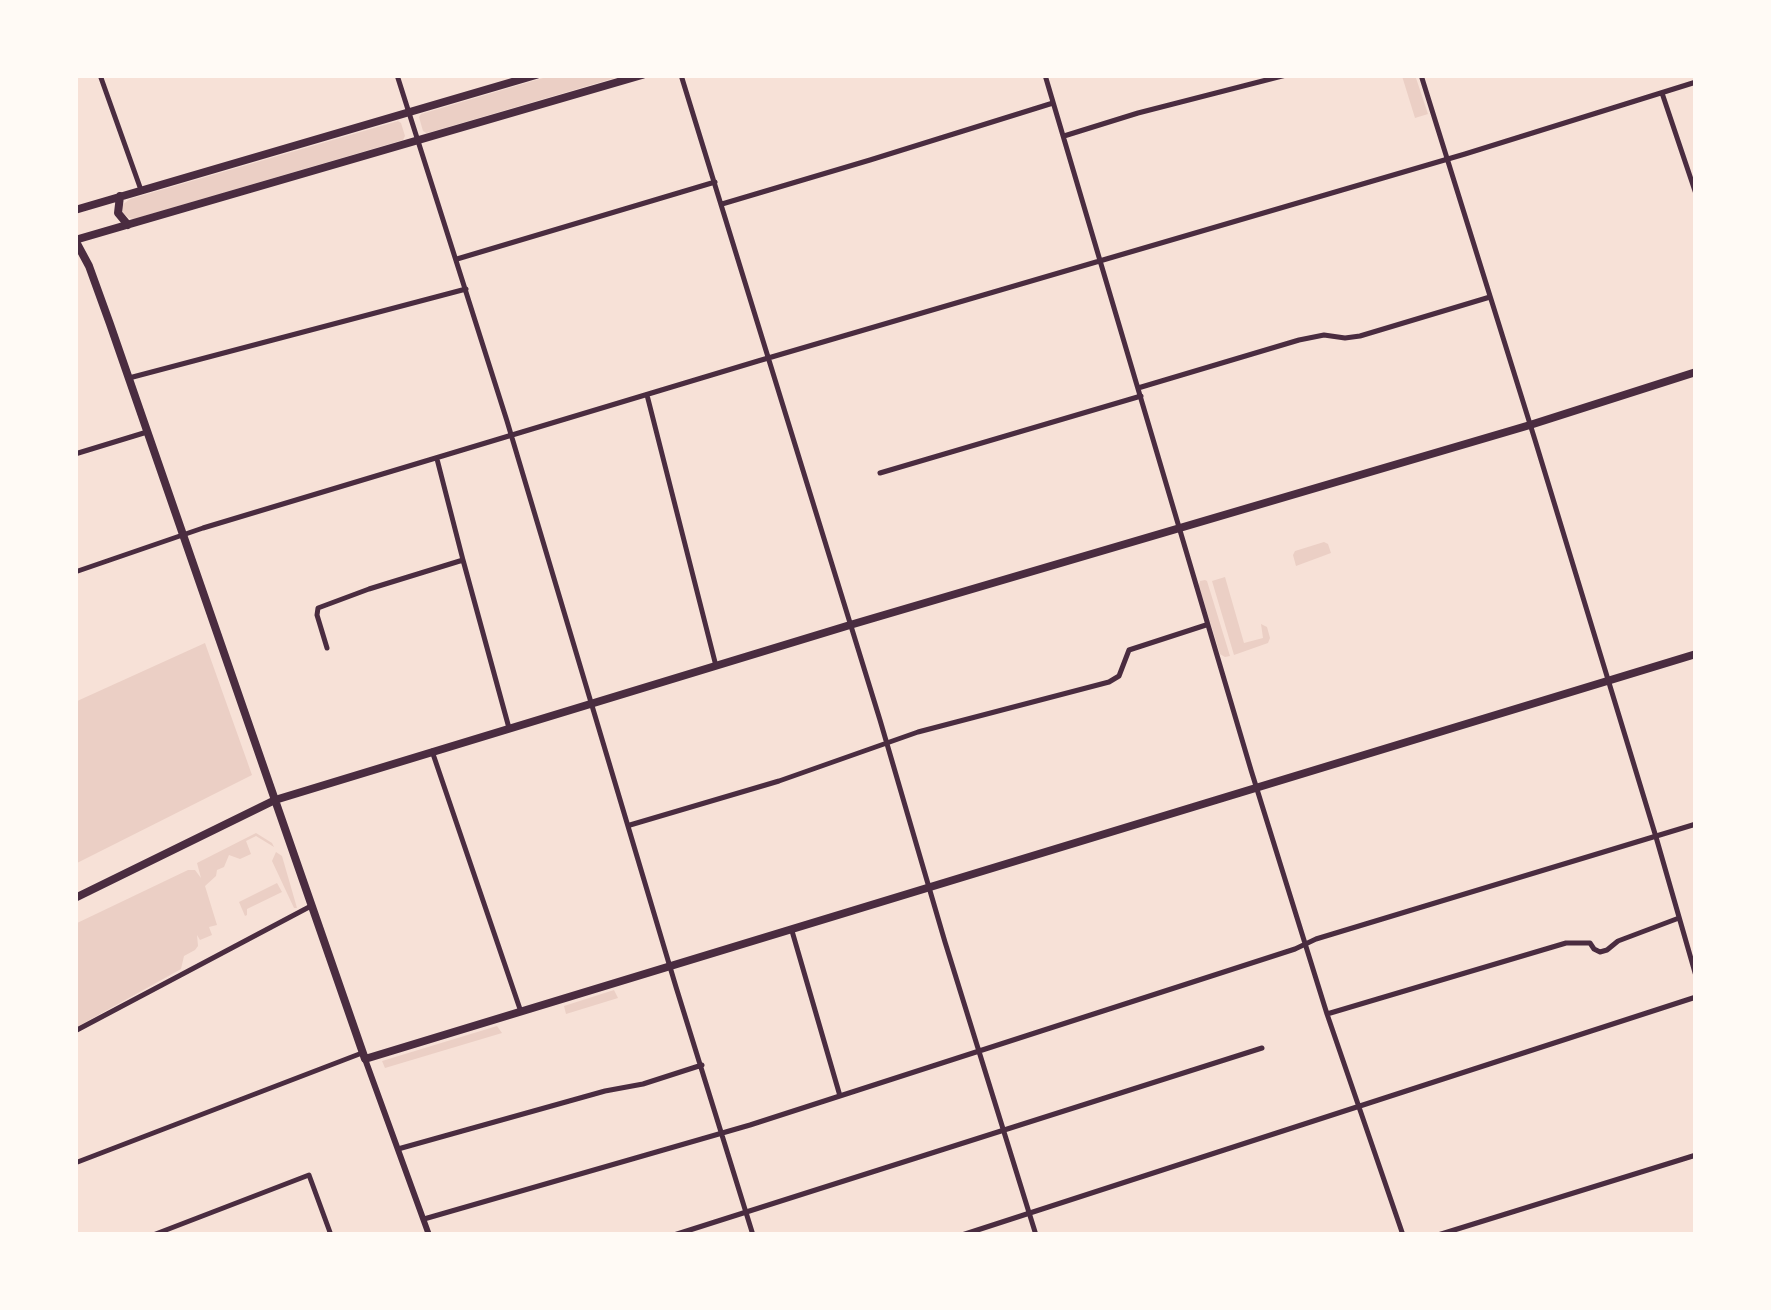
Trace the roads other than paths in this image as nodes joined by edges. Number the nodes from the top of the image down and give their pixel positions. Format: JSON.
{"nodes":[{"id":1,"x":100,"y":75,"type":"edge"},
{"id":2,"x":397,"y":75,"type":"edge"},
{"id":3,"x":536,"y":75,"type":"edge"},
{"id":4,"x":642,"y":75,"type":"edge"},
{"id":5,"x":681,"y":75,"type":"edge"},
{"id":6,"x":1045,"y":75,"type":"edge"},
{"id":7,"x":1286,"y":75,"type":"edge"},
{"id":8,"x":1420,"y":75,"type":"edge"},
{"id":9,"x":1696,"y":82,"type":"edge"},
{"id":10,"x":1662,"y":92,"type":"junction"},
{"id":11,"x":1054,"y":102,"type":"junction"},
{"id":12,"x":408,"y":112,"type":"junction"},
{"id":13,"x":1064,"y":136,"type":"junction"},
{"id":14,"x":418,"y":140,"type":"junction"},
{"id":15,"x":1447,"y":158,"type":"junction"},
{"id":16,"x":715,"y":182,"type":"junction"},
{"id":17,"x":141,"y":190,"type":"junction"},
{"id":18,"x":1696,"y":194,"type":"edge"},
{"id":19,"x":120,"y":196,"type":"junction"},
{"id":20,"x":721,"y":204,"type":"junction"},
{"id":21,"x":75,"y":210,"type":"edge"},
{"id":22,"x":128,"y":225,"type":"junction"},
{"id":23,"x":75,"y":240,"type":"edge"},
{"id":24,"x":456,"y":259,"type":"junction"},
{"id":25,"x":1102,"y":260,"type":"junction"},
{"id":26,"x":466,"y":289,"type":"junction"},
{"id":27,"x":1490,"y":298,"type":"junction"},
{"id":28,"x":768,"y":359,"type":"junction"},
{"id":29,"x":1696,"y":372,"type":"edge"},
{"id":30,"x":129,"y":378,"type":"junction"},
{"id":31,"x":1138,"y":388,"type":"junction"},
{"id":32,"x":647,"y":395,"type":"junction"},
{"id":33,"x":1140,"y":396,"type":"junction"},
{"id":34,"x":1530,"y":424,"type":"junction"},
{"id":35,"x":147,"y":432,"type":"junction"},
{"id":36,"x":511,"y":436,"type":"junction"},
{"id":37,"x":75,"y":454,"type":"edge"},
{"id":38,"x":438,"y":459,"type":"junction"},
{"id":39,"x":880,"y":474,"type":"dead end"},
{"id":40,"x":1178,"y":529,"type":"junction"},
{"id":41,"x":183,"y":534,"type":"junction"},
{"id":42,"x":463,"y":560,"type":"junction"},
{"id":43,"x":75,"y":572,"type":"edge"},
{"id":44,"x":1206,"y":625,"type":"junction"},
{"id":45,"x":850,"y":626,"type":"junction"},
{"id":46,"x":327,"y":648,"type":"dead end"},
{"id":47,"x":1696,"y":654,"type":"edge"},
{"id":48,"x":716,"y":666,"type":"junction"},
{"id":49,"x":1608,"y":681,"type":"junction"},
{"id":50,"x":593,"y":704,"type":"junction"},
{"id":51,"x":509,"y":728,"type":"junction"},
{"id":52,"x":886,"y":743,"type":"junction"},
{"id":53,"x":432,"y":751,"type":"junction"},
{"id":54,"x":1256,"y":788,"type":"junction"},
{"id":55,"x":275,"y":800,"type":"junction"},
{"id":56,"x":1696,"y":824,"type":"edge"},
{"id":57,"x":630,"y":826,"type":"junction"},
{"id":58,"x":1656,"y":838,"type":"junction"},
{"id":59,"x":928,"y":887,"type":"junction"},
{"id":60,"x":75,"y":898,"type":"edge"},
{"id":61,"x":311,"y":906,"type":"junction"},
{"id":62,"x":1679,"y":918,"type":"junction"},
{"id":63,"x":792,"y":931,"type":"junction"},
{"id":64,"x":1306,"y":944,"type":"junction"},
{"id":65,"x":671,"y":967,"type":"junction"},
{"id":66,"x":1696,"y":976,"type":"edge"},
{"id":67,"x":1696,"y":998,"type":"edge"},
{"id":68,"x":520,"y":1012,"type":"junction"},
{"id":69,"x":1327,"y":1014,"type":"junction"},
{"id":70,"x":75,"y":1032,"type":"edge"},
{"id":71,"x":1262,"y":1048,"type":"dead end"},
{"id":72,"x":978,"y":1050,"type":"junction"},
{"id":73,"x":364,"y":1056,"type":"junction"},
{"id":74,"x":702,"y":1065,"type":"junction"},
{"id":75,"x":840,"y":1096,"type":"junction"},
{"id":76,"x":1358,"y":1105,"type":"junction"},
{"id":77,"x":1003,"y":1130,"type":"junction"},
{"id":78,"x":722,"y":1132,"type":"junction"},
{"id":79,"x":398,"y":1150,"type":"junction"},
{"id":80,"x":1696,"y":1155,"type":"edge"},
{"id":81,"x":75,"y":1163,"type":"edge"},
{"id":82,"x":746,"y":1212,"type":"junction"},
{"id":83,"x":1030,"y":1214,"type":"junction"},
{"id":84,"x":424,"y":1219,"type":"junction"},
{"id":85,"x":153,"y":1235,"type":"edge"},
{"id":86,"x":331,"y":1235,"type":"edge"},
{"id":87,"x":429,"y":1235,"type":"edge"},
{"id":88,"x":674,"y":1235,"type":"edge"},
{"id":89,"x":754,"y":1235,"type":"edge"},
{"id":90,"x":962,"y":1235,"type":"edge"},
{"id":91,"x":1036,"y":1235,"type":"edge"},
{"id":92,"x":1402,"y":1235,"type":"edge"},
{"id":93,"x":1438,"y":1235,"type":"edge"}],
"edges":[{"from":1,"to":17,"type":"street"},
{"from":2,"to":12,"type":"street"},
{"from":3,"to":12,"type":"main road"},
{"from":4,"to":14,"type":"main road"},
{"from":5,"to":16,"type":"street"},
{"from":6,"to":11,"type":"street"},
{"from":7,"to":13,"type":"street"},
{"from":8,"to":15,"type":"street"},
{"from":9,"to":10,"type":"street"},
{"from":10,"to":15,"type":"street"},
{"from":10,"to":18,"type":"street"},
{"from":11,"to":13,"type":"street"},
{"from":11,"to":20,"type":"street"},
{"from":12,"to":14,"type":"street"},
{"from":12,"to":17,"type":"main road"},
{"from":13,"to":25,"type":"street"},
{"from":14,"to":22,"type":"main road"},
{"from":14,"to":24,"type":"street"},
{"from":15,"to":25,"type":"street"},
{"from":15,"to":27,"type":"street"},
{"from":16,"to":20,"type":"street"},
{"from":16,"to":24,"type":"street"},
{"from":17,"to":19,"type":"main road"},
{"from":19,"to":21,"type":"main road"},
{"from":19,"to":22,"type":"main road"},
{"from":20,"to":28,"type":"street"},
{"from":22,"to":23,"type":"main road"},
{"from":23,"to":30,"type":"main road"},
{"from":24,"to":26,"type":"street"},
{"from":25,"to":28,"type":"street"},
{"from":25,"to":31,"type":"street"},
{"from":26,"to":30,"type":"street"},
{"from":26,"to":36,"type":"street"},
{"from":27,"to":31,"type":"street"},
{"from":27,"to":34,"type":"street"},
{"from":28,"to":32,"type":"street"},
{"from":28,"to":45,"type":"street"},
{"from":29,"to":34,"type":"main road"},
{"from":30,"to":35,"type":"main road"},
{"from":31,"to":33,"type":"street"},
{"from":32,"to":36,"type":"street"},
{"from":32,"to":48,"type":"street"},
{"from":33,"to":39,"type":"street"},
{"from":33,"to":40,"type":"street"},
{"from":34,"to":40,"type":"main road"},
{"from":34,"to":49,"type":"street"},
{"from":35,"to":37,"type":"street"},
{"from":35,"to":41,"type":"main road"},
{"from":36,"to":38,"type":"street"},
{"from":36,"to":50,"type":"street"},
{"from":38,"to":41,"type":"street"},
{"from":38,"to":42,"type":"street"},
{"from":40,"to":44,"type":"street"},
{"from":40,"to":45,"type":"main road"},
{"from":41,"to":43,"type":"street"},
{"from":41,"to":55,"type":"main road"},
{"from":42,"to":46,"type":"street"},
{"from":42,"to":51,"type":"street"},
{"from":44,"to":52,"type":"street"},
{"from":44,"to":54,"type":"street"},
{"from":45,"to":48,"type":"main road"},
{"from":45,"to":52,"type":"street"},
{"from":47,"to":49,"type":"main road"},
{"from":48,"to":50,"type":"main road"},
{"from":49,"to":54,"type":"main road"},
{"from":49,"to":58,"type":"street"},
{"from":50,"to":51,"type":"main road"},
{"from":50,"to":57,"type":"street"},
{"from":51,"to":53,"type":"main road"},
{"from":52,"to":57,"type":"street"},
{"from":52,"to":59,"type":"street"},
{"from":53,"to":55,"type":"main road"},
{"from":53,"to":68,"type":"street"},
{"from":54,"to":59,"type":"main road"},
{"from":54,"to":64,"type":"street"},
{"from":55,"to":60,"type":"main road"},
{"from":55,"to":61,"type":"main road"},
{"from":56,"to":58,"type":"street"},
{"from":57,"to":65,"type":"street"},
{"from":58,"to":62,"type":"street"},
{"from":58,"to":64,"type":"street"},
{"from":59,"to":63,"type":"main road"},
{"from":59,"to":72,"type":"street"},
{"from":61,"to":70,"type":"street"},
{"from":61,"to":73,"type":"main road"},
{"from":62,"to":66,"type":"street"},
{"from":62,"to":69,"type":"street"},
{"from":63,"to":65,"type":"main road"},
{"from":63,"to":75,"type":"street"},
{"from":64,"to":69,"type":"street"},
{"from":64,"to":72,"type":"street"},
{"from":65,"to":68,"type":"main road"},
{"from":65,"to":74,"type":"street"},
{"from":67,"to":76,"type":"street"},
{"from":68,"to":73,"type":"main road"},
{"from":69,"to":76,"type":"street"},
{"from":71,"to":77,"type":"street"},
{"from":72,"to":75,"type":"street"},
{"from":72,"to":77,"type":"street"},
{"from":73,"to":79,"type":"street"},
{"from":73,"to":81,"type":"street"},
{"from":74,"to":78,"type":"street"},
{"from":74,"to":79,"type":"street"},
{"from":75,"to":78,"type":"street"},
{"from":76,"to":83,"type":"street"},
{"from":76,"to":92,"type":"street"},
{"from":77,"to":82,"type":"street"},
{"from":77,"to":83,"type":"street"},
{"from":78,"to":82,"type":"street"},
{"from":78,"to":84,"type":"street"},
{"from":79,"to":84,"type":"street"},
{"from":80,"to":93,"type":"street"},
{"from":82,"to":88,"type":"street"},
{"from":82,"to":89,"type":"street"},
{"from":83,"to":90,"type":"street"},
{"from":83,"to":91,"type":"street"},
{"from":84,"to":87,"type":"street"},
{"from":85,"to":86,"type":"street"}]}
